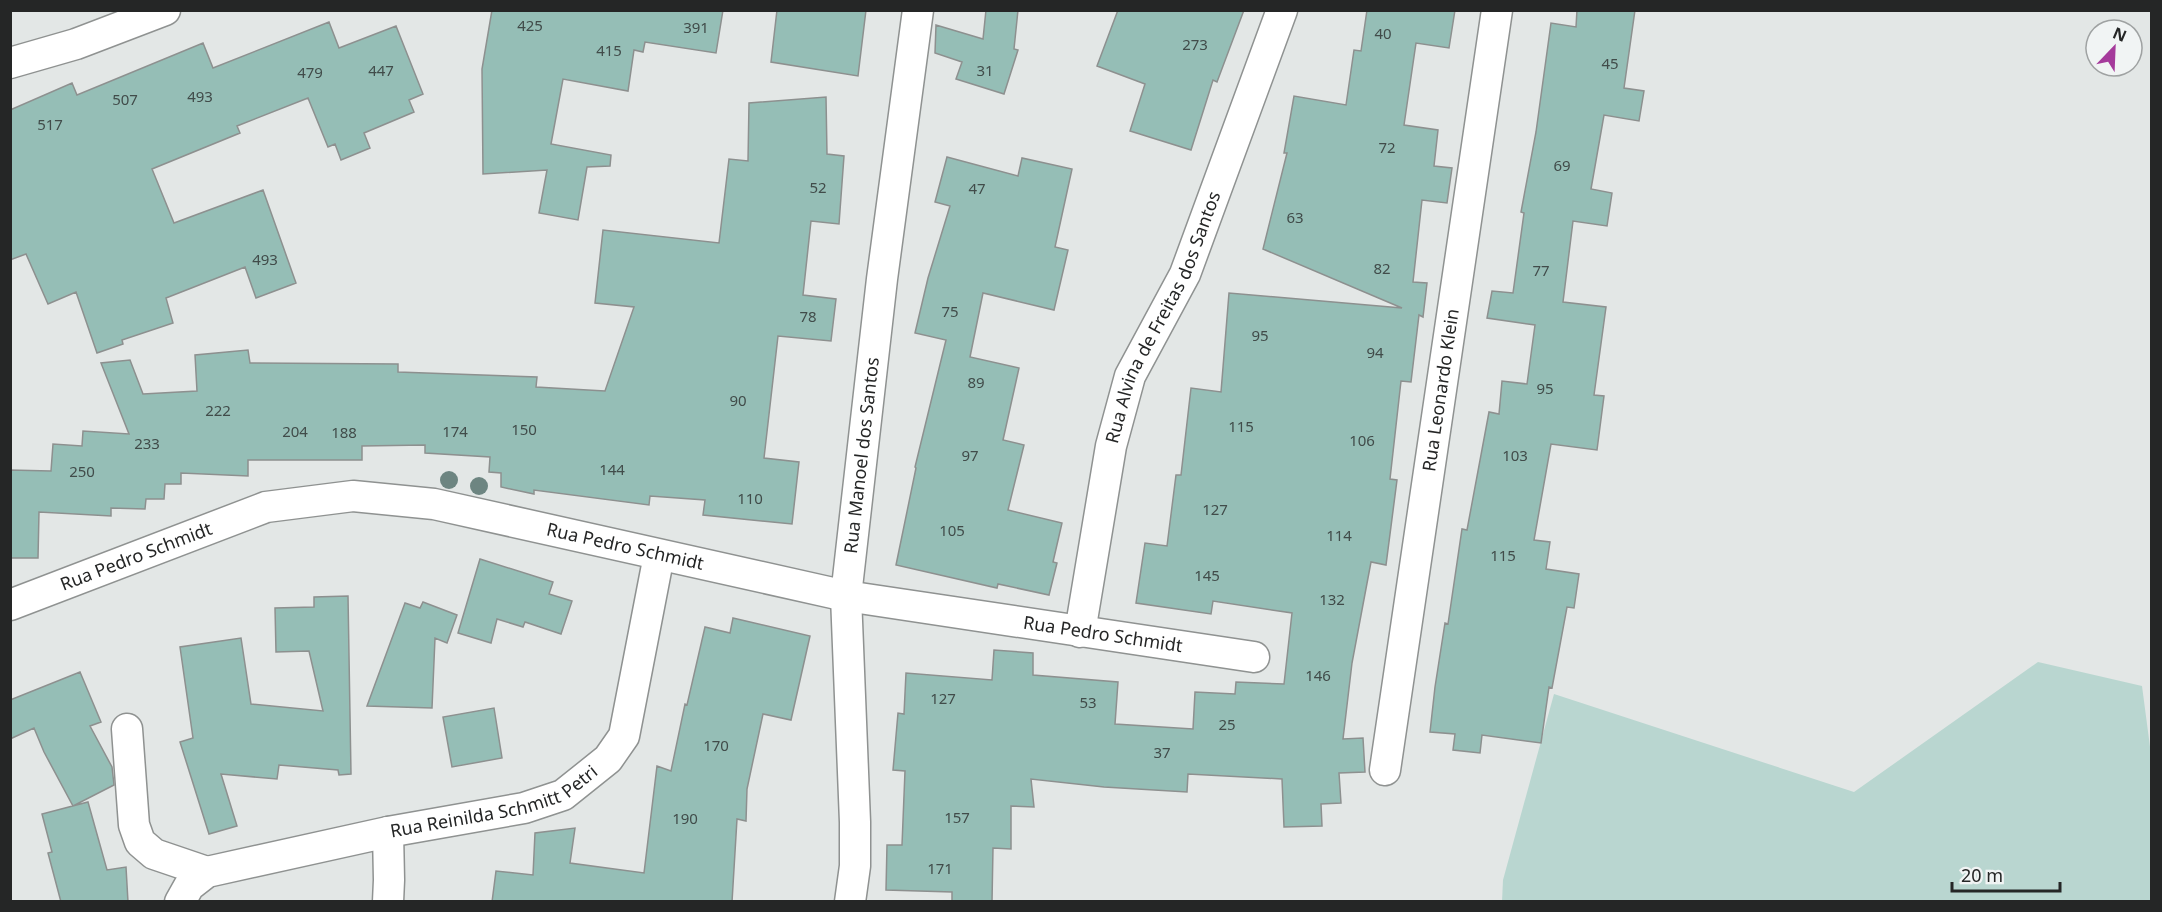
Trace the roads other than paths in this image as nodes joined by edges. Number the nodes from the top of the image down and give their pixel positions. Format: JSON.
{"nodes":[{"id":1,"x":165,"y":10,"type":"edge"},
{"id":2,"x":918,"y":10,"type":"edge"},
{"id":3,"x":1282,"y":10,"type":"edge"},
{"id":4,"x":1497,"y":10,"type":"edge"},
{"id":5,"x":10,"y":63,"type":"edge"},
{"id":6,"x":659,"y":555,"type":"junction"},
{"id":7,"x":846,"y":596,"type":"junction"},
{"id":8,"x":10,"y":605,"type":"edge"},
{"id":9,"x":1080,"y":632,"type":"junction"},
{"id":10,"x":1254,"y":657,"type":"dead end"},
{"id":11,"x":127,"y":729,"type":"dead end"},
{"id":12,"x":1385,"y":770,"type":"dead end"},
{"id":13,"x":388,"y":832,"type":"junction"},
{"id":14,"x":207,"y":872,"type":"junction"},
{"id":15,"x":180,"y":902,"type":"edge"},
{"id":16,"x":388,"y":902,"type":"edge"},
{"id":17,"x":850,"y":902,"type":"edge"}],
"edges":[{"from":1,"to":5,"type":"street"},
{"from":2,"to":7,"type":"street","name":"Rua Manoel dos Santos"},
{"from":3,"to":9,"type":"street","name":"Rua Alvina de Freitas dos Santos"},
{"from":4,"to":12,"type":"street","name":"Rua Leonardo Klein"},
{"from":6,"to":7,"type":"street","name":"Rua Pedro Schmidt"},
{"from":6,"to":8,"type":"street","name":"Rua Pedro Schmidt"},
{"from":6,"to":13,"type":"street","name":"Rua Reinilda Schmitt Petri"},
{"from":7,"to":9,"type":"street","name":"Rua Pedro Schmidt"},
{"from":7,"to":17,"type":"street","name":"Rua Manoel dos Santos"},
{"from":9,"to":10,"type":"street","name":"Rua Pedro Schmidt"},
{"from":11,"to":14,"type":"street"},
{"from":13,"to":14,"type":"street","name":"Rua Reinilda Schmitt Petri"},
{"from":13,"to":16,"type":"street"},
{"from":14,"to":15,"type":"street"}]}
